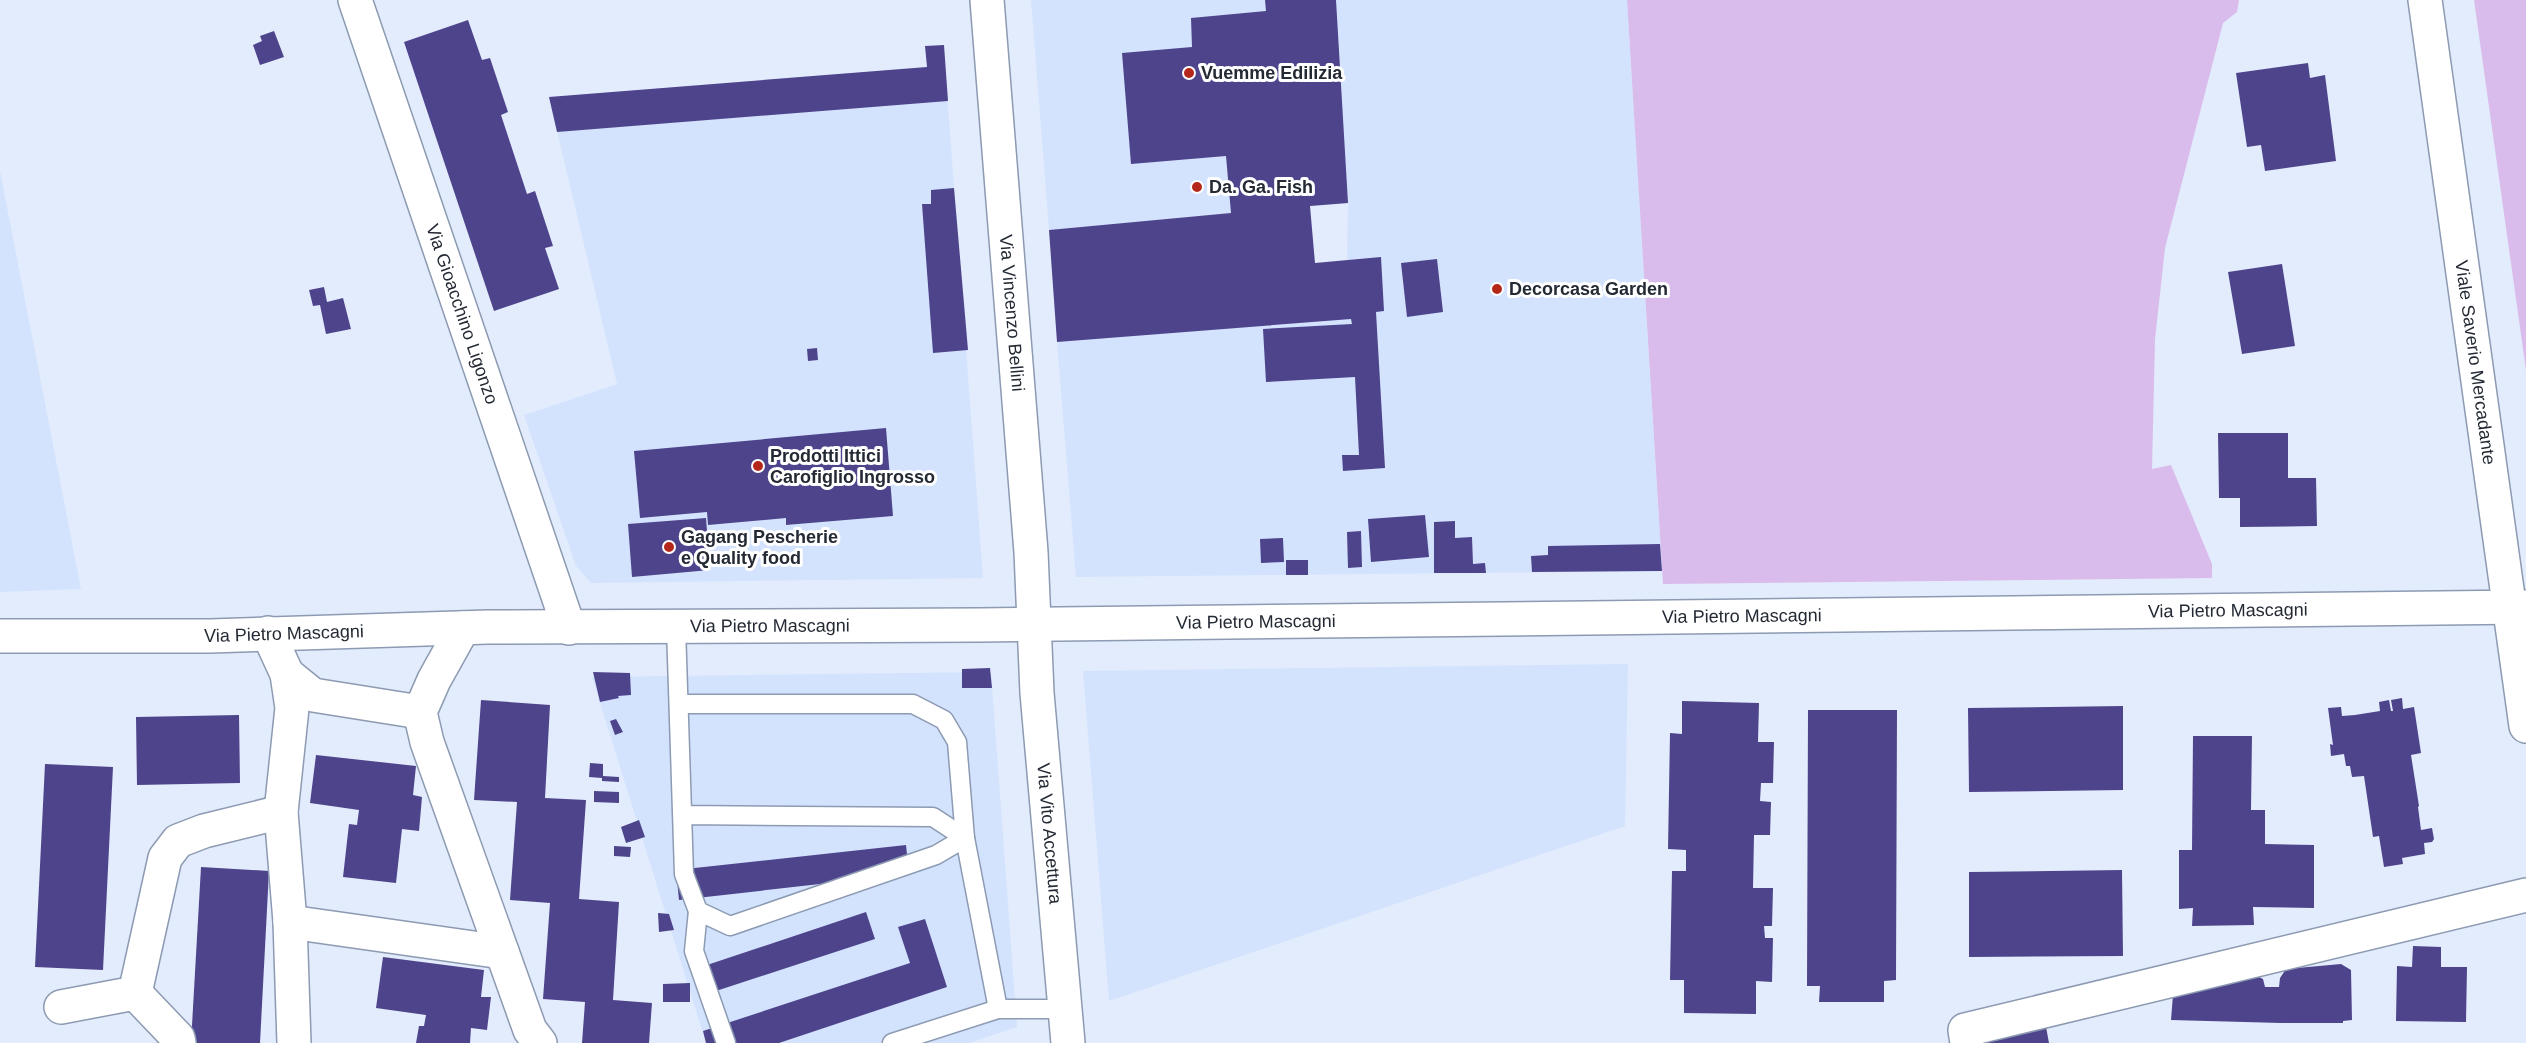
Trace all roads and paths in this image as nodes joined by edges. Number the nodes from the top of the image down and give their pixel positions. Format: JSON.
{"nodes":[{"id":1,"x":355,"y":0,"type":"edge"},
{"id":2,"x":987,"y":0,"type":"edge"},
{"id":3,"x":2425,"y":0,"type":"edge"},
{"id":4,"x":2518,"y":607,"type":"edge"},
{"id":5,"x":1035,"y":624,"type":"junction"},
{"id":6,"x":676,"y":627,"type":"junction"},
{"id":7,"x":463,"y":628,"type":"junction"},
{"id":8,"x":569,"y":628,"type":"junction"},
{"id":9,"x":268,"y":633,"type":"junction"},
{"id":10,"x":0,"y":636,"type":"edge"},
{"id":11,"x":287,"y":674,"type":"junction"},
{"id":12,"x":679,"y":704,"type":"junction"},
{"id":13,"x":420,"y":712,"type":"junction"},
{"id":14,"x":2526,"y":726,"type":"edge"},
{"id":15,"x":281,"y":812,"type":"junction"},
{"id":16,"x":683,"y":815,"type":"junction"},
{"id":17,"x":966,"y":838,"type":"junction"},
{"id":18,"x":2526,"y":895,"type":"edge"},
{"id":19,"x":698,"y":911,"type":"junction"},
{"id":20,"x":290,"y":922,"type":"junction"},
{"id":21,"x":502,"y":952,"type":"junction"},
{"id":22,"x":135,"y":993,"type":"junction"},
{"id":23,"x":60,"y":1007,"type":"dead end"},
{"id":24,"x":999,"y":1009,"type":"junction"},
{"id":25,"x":1066,"y":1009,"type":"junction"},
{"id":26,"x":178,"y":1043,"type":"edge"},
{"id":27,"x":294,"y":1043,"type":"edge"},
{"id":28,"x":540,"y":1043,"type":"edge"},
{"id":29,"x":726,"y":1043,"type":"edge"},
{"id":30,"x":892,"y":1043,"type":"edge"},
{"id":31,"x":1068,"y":1043,"type":"edge"},
{"id":32,"x":1967,"y":1043,"type":"edge"}],
"edges":[{"from":1,"to":8,"type":"street","name":"Via Gioacchino Ligonzo"},
{"from":2,"to":5,"type":"street","name":"Via Vincenzo Bellini"},
{"from":3,"to":4,"type":"street","name":"Viale Saverio Mercadante"},
{"from":4,"to":5,"type":"street","name":"Via Pietro Mascagni"},
{"from":4,"to":14,"type":"street","name":"Viale Saverio Mercadante"},
{"from":5,"to":6,"type":"street","name":"Via Pietro Mascagni"},
{"from":5,"to":25,"type":"street","name":"Via Vito Accettura"},
{"from":6,"to":8,"type":"street","name":"Via Pietro Mascagni"},
{"from":6,"to":12,"type":"lane"},
{"from":7,"to":8,"type":"street","name":"Via Pietro Mascagni"},
{"from":7,"to":9,"type":"street","name":"Via Pietro Mascagni"},
{"from":7,"to":13,"type":"street"},
{"from":9,"to":10,"type":"street","name":"Via Pietro Mascagni"},
{"from":9,"to":11,"type":"street"},
{"from":11,"to":13,"type":"street"},
{"from":11,"to":15,"type":"street"},
{"from":12,"to":16,"type":"lane"},
{"from":12,"to":17,"type":"lane"},
{"from":13,"to":21,"type":"street"},
{"from":15,"to":20,"type":"street"},
{"from":15,"to":22,"type":"street"},
{"from":16,"to":17,"type":"lane"},
{"from":16,"to":19,"type":"lane"},
{"from":17,"to":19,"type":"lane"},
{"from":17,"to":24,"type":"lane"},
{"from":18,"to":32,"type":"street"},
{"from":19,"to":29,"type":"lane"},
{"from":20,"to":21,"type":"street"},
{"from":20,"to":27,"type":"street"},
{"from":21,"to":28,"type":"street"},
{"from":22,"to":23,"type":"street"},
{"from":22,"to":26,"type":"street"},
{"from":24,"to":25,"type":"lane"},
{"from":24,"to":30,"type":"lane"},
{"from":25,"to":31,"type":"street","name":"Via Vito Accettura"}]}
